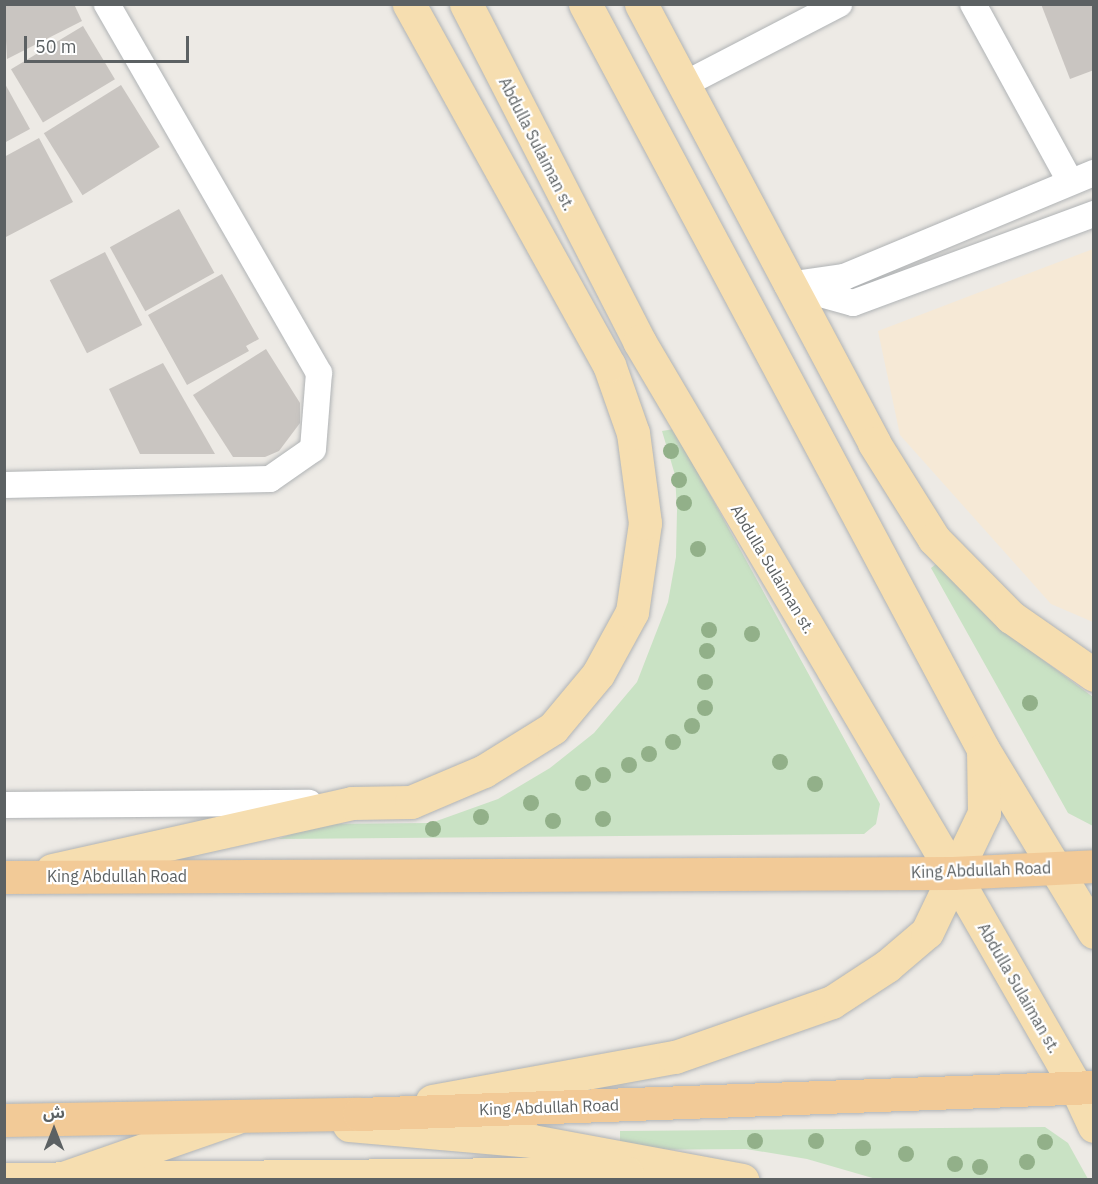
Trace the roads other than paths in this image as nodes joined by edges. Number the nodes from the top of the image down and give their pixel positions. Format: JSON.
{"nodes":[{"id":1,"x":107,"y":4,"type":"edge"},
{"id":2,"x":410,"y":4,"type":"edge"},
{"id":3,"x":466,"y":4,"type":"edge"},
{"id":4,"x":585,"y":4,"type":"edge"},
{"id":5,"x":641,"y":4,"type":"edge"},
{"id":6,"x":839,"y":4,"type":"edge"},
{"id":7,"x":973,"y":4,"type":"edge"},
{"id":8,"x":683,"y":85,"type":"junction"},
{"id":9,"x":1082,"y":177,"type":"edge"},
{"id":10,"x":1094,"y":214,"type":"edge"},
{"id":11,"x":787,"y":285,"type":"junction"},
{"id":12,"x":740,"y":296,"type":"junction"},
{"id":13,"x":639,"y":341,"type":"junction"},
{"id":14,"x":609,"y":365,"type":"junction"},
{"id":15,"x":4,"y":485,"type":"edge"},
{"id":16,"x":1094,"y":675,"type":"edge"},
{"id":17,"x":982,"y":749,"type":"junction"},
{"id":18,"x":352,"y":803,"type":"junction"},
{"id":19,"x":4,"y":805,"type":"edge"},
{"id":20,"x":1094,"y":866,"type":"edge"},
{"id":21,"x":1051,"y":867,"type":"junction"},
{"id":22,"x":953,"y":873,"type":"junction"},
{"id":23,"x":12,"y":875,"type":"edge"},
{"id":24,"x":1094,"y":932,"type":"edge"},
{"id":25,"x":1085,"y":1087,"type":"edge"},
{"id":26,"x":359,"y":1114,"type":"junction"},
{"id":27,"x":239,"y":1116,"type":"junction"},
{"id":28,"x":4,"y":1120,"type":"edge"},
{"id":29,"x":1094,"y":1125,"type":"edge"},
{"id":30,"x":698,"y":1171,"type":"junction"},
{"id":31,"x":4,"y":1179,"type":"edge"},
{"id":32,"x":60,"y":1179,"type":"edge"},
{"id":33,"x":742,"y":1179,"type":"edge"}],
"edges":[{"from":1,"to":15,"type":"street"},
{"from":2,"to":14,"type":"main road"},
{"from":3,"to":13,"type":"main road","name":"Abdulla Sulaiman st."},
{"from":4,"to":12,"type":"main road"},
{"from":5,"to":8,"type":"main road"},
{"from":6,"to":8,"type":"street"},
{"from":7,"to":9,"type":"street"},
{"from":8,"to":11,"type":"main road"},
{"from":9,"to":11,"type":"street"},
{"from":10,"to":11,"type":"street"},
{"from":11,"to":12,"type":"main road"},
{"from":11,"to":16,"type":"main road"},
{"from":12,"to":17,"type":"main road"},
{"from":13,"to":14,"type":"main road"},
{"from":13,"to":22,"type":"main road","name":"Abdulla Sulaiman st."},
{"from":14,"to":18,"type":"main road"},
{"from":17,"to":21,"type":"main road"},
{"from":17,"to":22,"type":"main road"},
{"from":18,"to":19,"type":"street"},
{"from":18,"to":23,"type":"main road"},
{"from":20,"to":21,"type":"highway","name":"King Abdullah Road"},
{"from":21,"to":22,"type":"highway","name":"King Abdullah Road"},
{"from":21,"to":24,"type":"main road"},
{"from":22,"to":23,"type":"highway","name":"King Abdullah Road"},
{"from":22,"to":25,"type":"main road","name":"Abdulla Sulaiman st."},
{"from":22,"to":26,"type":"main road"},
{"from":25,"to":26,"type":"highway","name":"King Abdullah Road"},
{"from":25,"to":29,"type":"main road","name":"Abdulla Sulaiman st."},
{"from":26,"to":27,"type":"highway","name":"King Abdullah Road"},
{"from":27,"to":28,"type":"highway","name":"King Abdullah Road"},
{"from":27,"to":30,"type":"main road"},
{"from":27,"to":32,"type":"main road"},
{"from":30,"to":32,"type":"main road"},
{"from":30,"to":33,"type":"main road"},
{"from":31,"to":32,"type":"main road"}]}
